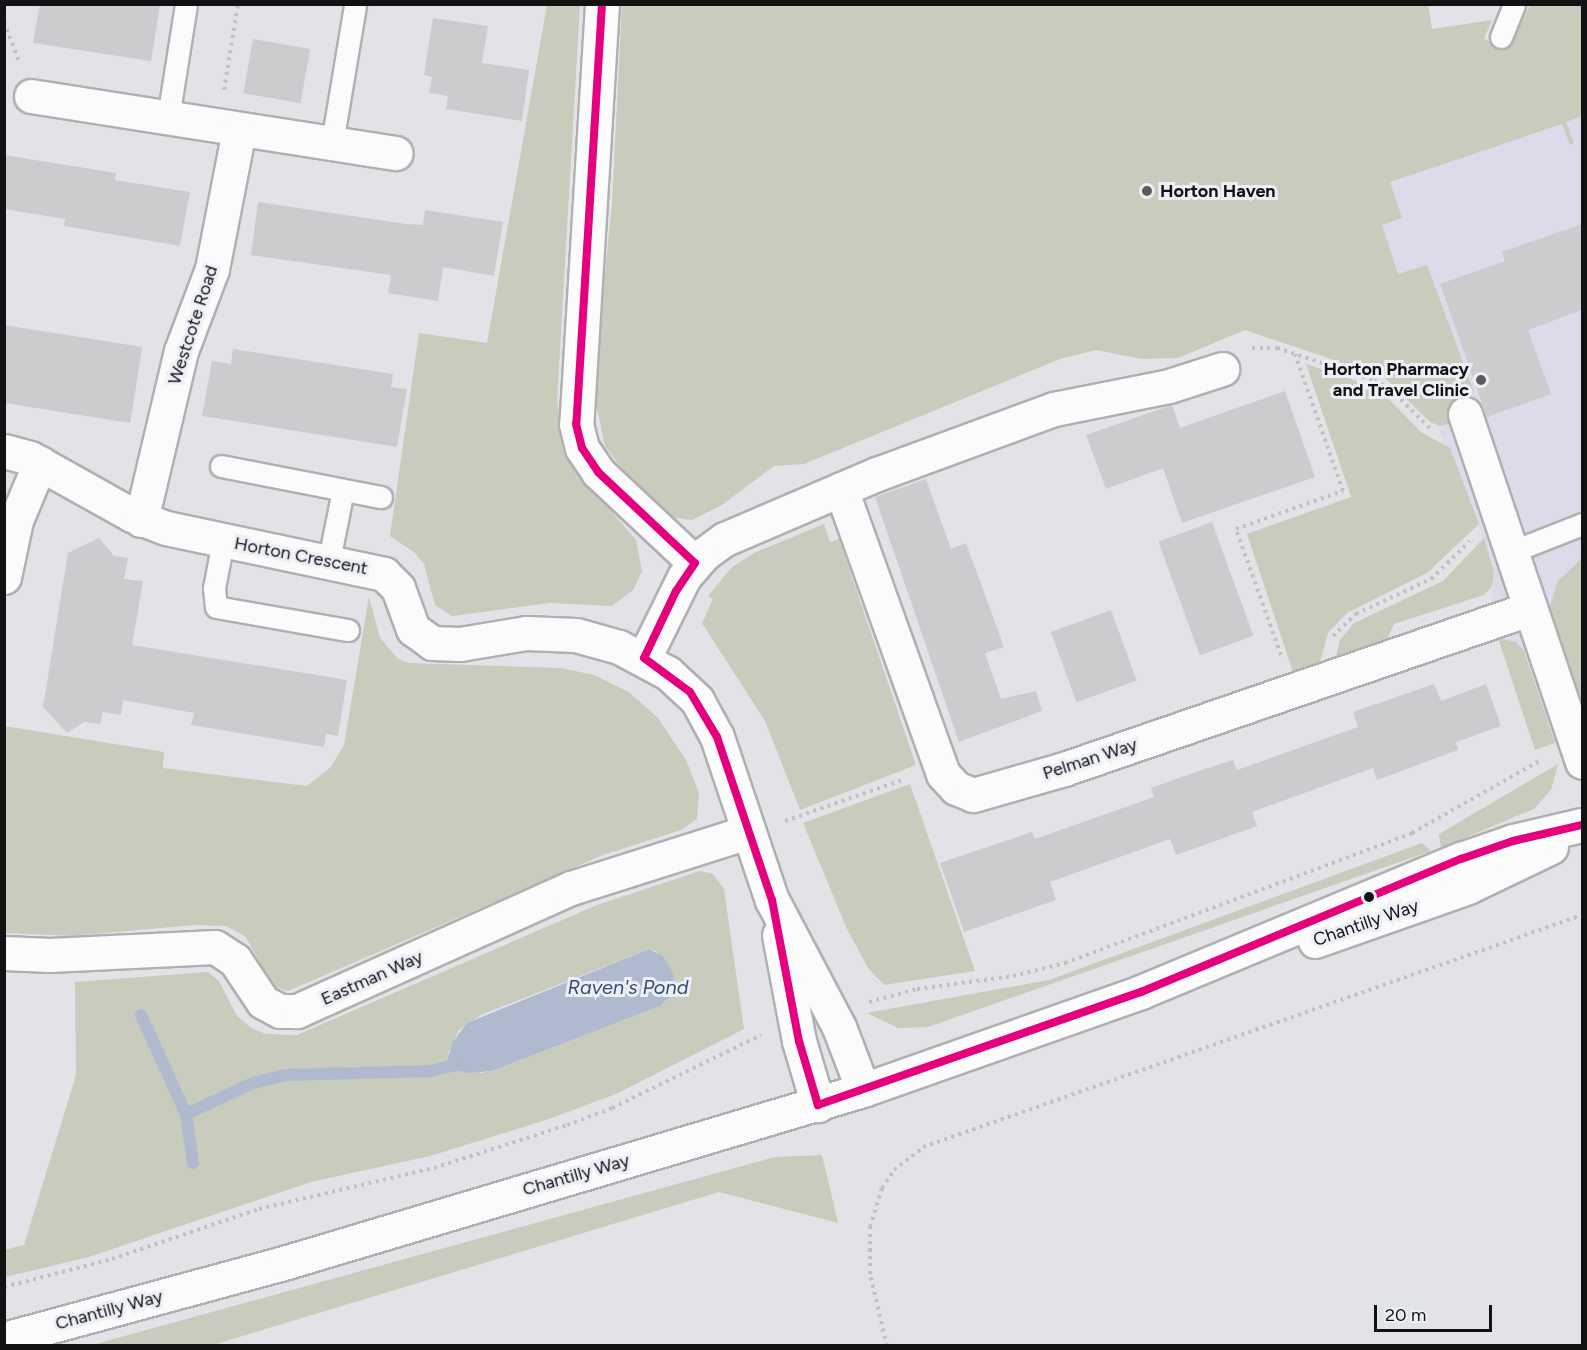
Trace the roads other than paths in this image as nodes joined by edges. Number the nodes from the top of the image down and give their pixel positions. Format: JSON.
{"nodes":[{"id":1,"x":186,"y":4,"type":"edge"},
{"id":2,"x":602,"y":4,"type":"edge"},
{"id":3,"x":1514,"y":4,"type":"edge"},
{"id":4,"x":355,"y":6,"type":"edge"},
{"id":5,"x":1501,"y":37,"type":"dead end"},
{"id":6,"x":31,"y":96,"type":"road end"},
{"id":7,"x":168,"y":118,"type":"junction"},
{"id":8,"x":228,"y":128,"type":"junction"},
{"id":9,"x":332,"y":143,"type":"junction"},
{"id":10,"x":396,"y":153,"type":"dead end"},
{"id":11,"x":1222,"y":369,"type":"road end"},
{"id":12,"x":1469,"y":424,"type":"road end"},
{"id":13,"x":4,"y":451,"type":"edge"},
{"id":14,"x":40,"y":463,"type":"junction"},
{"id":15,"x":221,"y":466,"type":"dead end"},
{"id":16,"x":841,"y":489,"type":"junction"},
{"id":17,"x":343,"y":490,"type":"junction"},
{"id":18,"x":381,"y":497,"type":"dead end"},
{"id":19,"x":141,"y":520,"type":"junction"},
{"id":20,"x":1582,"y":524,"type":"edge"},
{"id":21,"x":1506,"y":538,"type":"junction"},
{"id":22,"x":223,"y":540,"type":"junction"},
{"id":23,"x":329,"y":560,"type":"junction"},
{"id":24,"x":695,"y":563,"type":"junction"},
{"id":25,"x":4,"y":577,"type":"edge"},
{"id":26,"x":1529,"y":609,"type":"junction"},
{"id":27,"x":348,"y":630,"type":"dead end"},
{"id":28,"x":644,"y":658,"type":"junction"},
{"id":29,"x":1582,"y":762,"type":"edge"},
{"id":30,"x":1582,"y":825,"type":"edge"},
{"id":31,"x":748,"y":832,"type":"junction"},
{"id":32,"x":1582,"y":832,"type":"edge"},
{"id":33,"x":772,"y":900,"type":"junction"},
{"id":34,"x":4,"y":953,"type":"edge"},
{"id":35,"x":1141,"y":992,"type":"junction"},
{"id":36,"x":863,"y":1090,"type":"junction"},
{"id":37,"x":818,"y":1105,"type":"junction"},
{"id":38,"x":4,"y":1339,"type":"edge"}],
"edges":[{"from":1,"to":7,"type":"lane"},
{"from":2,"to":24,"type":"street"},
{"from":3,"to":5,"type":"lane"},
{"from":4,"to":9,"type":"lane"},
{"from":6,"to":7,"type":"street"},
{"from":7,"to":8,"type":"street"},
{"from":8,"to":9,"type":"street"},
{"from":8,"to":19,"type":"street","name":"Westcote Road"},
{"from":9,"to":10,"type":"street"},
{"from":11,"to":16,"type":"street"},
{"from":12,"to":21,"type":"street"},
{"from":13,"to":14,"type":"street","name":"Horton Crescent"},
{"from":14,"to":19,"type":"street","name":"Horton Crescent"},
{"from":14,"to":25,"type":"street"},
{"from":15,"to":17,"type":"lane"},
{"from":16,"to":24,"type":"street"},
{"from":16,"to":26,"type":"street","name":"Pelman Way"},
{"from":17,"to":18,"type":"lane"},
{"from":17,"to":23,"type":"lane"},
{"from":19,"to":22,"type":"street","name":"Horton Crescent"},
{"from":20,"to":21,"type":"lane"},
{"from":21,"to":26,"type":"street"},
{"from":22,"to":23,"type":"street","name":"Horton Crescent"},
{"from":22,"to":27,"type":"lane"},
{"from":23,"to":28,"type":"street","name":"Horton Crescent"},
{"from":24,"to":28,"type":"street"},
{"from":26,"to":29,"type":"street"},
{"from":28,"to":31,"type":"street"},
{"from":30,"to":35,"type":"street","name":"Chantilly Way"},
{"from":31,"to":33,"type":"street"},
{"from":31,"to":34,"type":"street","name":"Eastman Way"},
{"from":32,"to":35,"type":"street","name":"Chantilly Way"},
{"from":33,"to":36,"type":"street"},
{"from":33,"to":37,"type":"street"},
{"from":35,"to":36,"type":"street","name":"Chantilly Way"},
{"from":36,"to":37,"type":"street","name":"Chantilly Way"},
{"from":37,"to":38,"type":"street","name":"Chantilly Way"}]}
